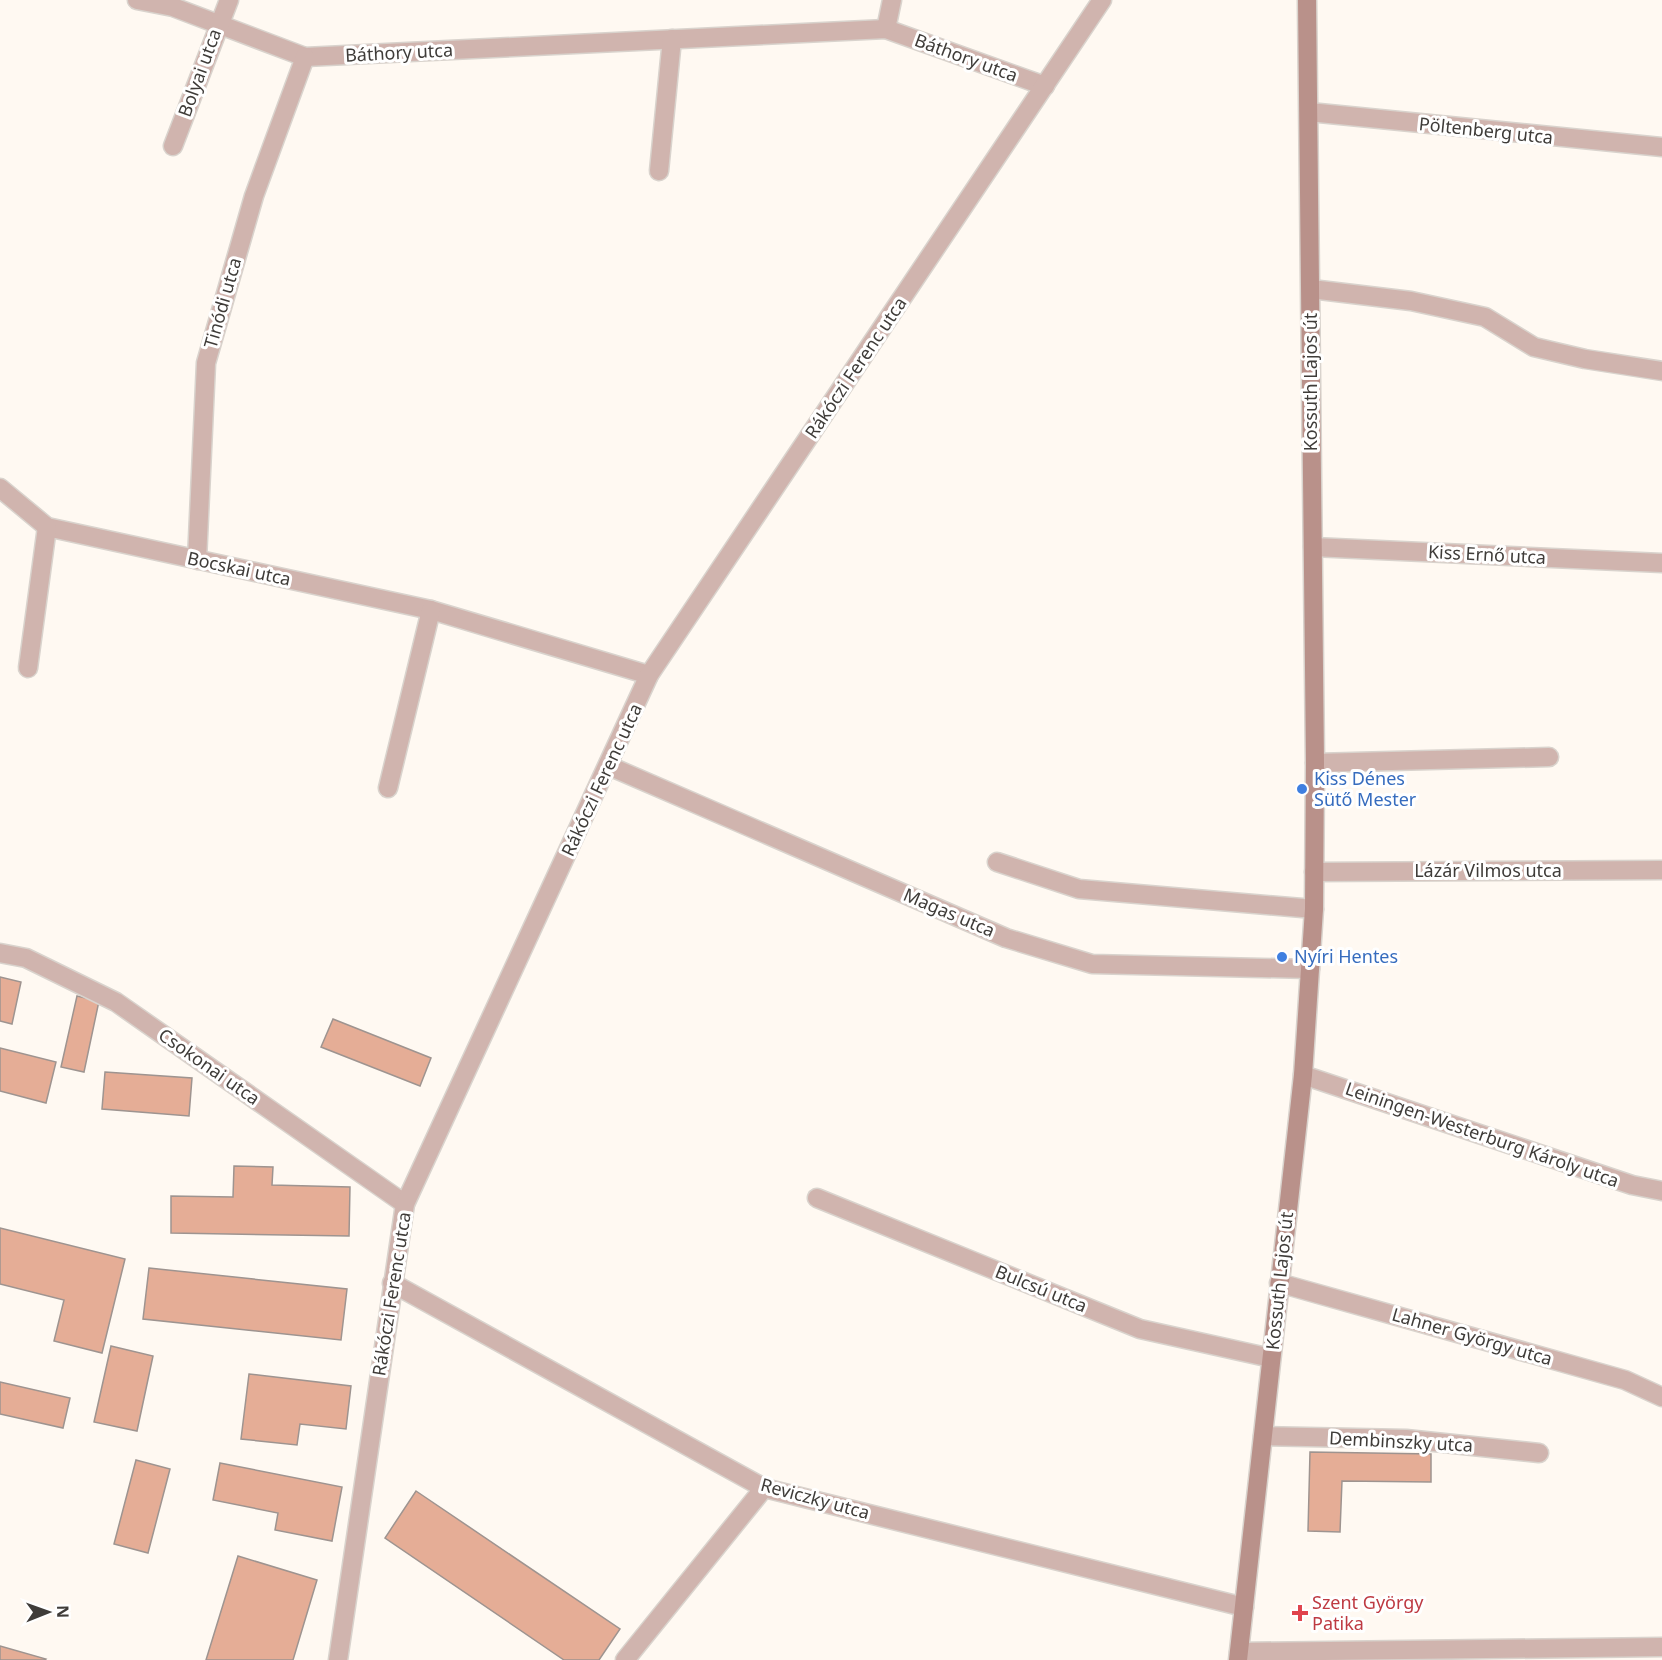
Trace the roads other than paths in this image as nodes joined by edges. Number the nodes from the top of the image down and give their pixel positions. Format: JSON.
{"nodes":[{"id":1,"x":137,"y":0,"type":"edge"},
{"id":2,"x":229,"y":0,"type":"edge"},
{"id":3,"x":892,"y":0,"type":"edge"},
{"id":4,"x":1102,"y":0,"type":"edge"},
{"id":5,"x":1307,"y":0,"type":"edge"},
{"id":6,"x":218,"y":24,"type":"junction"},
{"id":7,"x":886,"y":29,"type":"junction"},
{"id":8,"x":672,"y":39,"type":"junction"},
{"id":9,"x":305,"y":57,"type":"junction"},
{"id":10,"x":1046,"y":86,"type":"junction"},
{"id":11,"x":1309,"y":112,"type":"junction"},
{"id":12,"x":173,"y":146,"type":"dead end"},
{"id":13,"x":1662,"y":147,"type":"edge"},
{"id":14,"x":659,"y":171,"type":"dead end"},
{"id":15,"x":1311,"y":289,"type":"junction"},
{"id":16,"x":1662,"y":371,"type":"edge"},
{"id":17,"x":0,"y":488,"type":"edge"},
{"id":18,"x":47,"y":527,"type":"junction"},
{"id":19,"x":1312,"y":547,"type":"junction"},
{"id":20,"x":197,"y":560,"type":"junction"},
{"id":21,"x":1662,"y":563,"type":"edge"},
{"id":22,"x":431,"y":610,"type":"junction"},
{"id":23,"x":28,"y":668,"type":"dead end"},
{"id":24,"x":649,"y":675,"type":"junction"},
{"id":25,"x":1549,"y":757,"type":"dead end"},
{"id":26,"x":1315,"y":763,"type":"junction"},
{"id":27,"x":609,"y":766,"type":"junction"},
{"id":28,"x":388,"y":788,"type":"dead end"},
{"id":29,"x":997,"y":862,"type":"dead end"},
{"id":30,"x":1662,"y":870,"type":"edge"},
{"id":31,"x":1314,"y":872,"type":"junction"},
{"id":32,"x":1314,"y":909,"type":"junction"},
{"id":33,"x":0,"y":953,"type":"edge"},
{"id":34,"x":1310,"y":969,"type":"junction"},
{"id":35,"x":1303,"y":1075,"type":"junction"},
{"id":36,"x":1662,"y":1191,"type":"edge"},
{"id":37,"x":817,"y":1198,"type":"dead end"},
{"id":38,"x":405,"y":1204,"type":"junction"},
{"id":39,"x":392,"y":1283,"type":"junction"},
{"id":40,"x":1279,"y":1283,"type":"junction"},
{"id":41,"x":1271,"y":1358,"type":"junction"},
{"id":42,"x":1662,"y":1397,"type":"edge"},
{"id":43,"x":1263,"y":1436,"type":"junction"},
{"id":44,"x":1539,"y":1453,"type":"dead end"},
{"id":45,"x":764,"y":1488,"type":"junction"},
{"id":46,"x":1244,"y":1607,"type":"junction"},
{"id":47,"x":1662,"y":1647,"type":"edge"},
{"id":48,"x":1354,"y":1654,"type":"edge"},
{"id":49,"x":1238,"y":1656,"type":"edge"},
{"id":50,"x":342,"y":1658,"type":"edge"},
{"id":51,"x":626,"y":1660,"type":"edge"}],
"edges":[{"from":1,"to":6,"type":"street","name":"Báthory utca"},
{"from":2,"to":6,"type":"street","name":"Bolyai utca"},
{"from":3,"to":7,"type":"street"},
{"from":4,"to":10,"type":"street","name":"Rákóczi Ferenc utca"},
{"from":5,"to":11,"type":"main road","name":"Kossuth Lajos út"},
{"from":6,"to":9,"type":"street","name":"Báthory utca"},
{"from":6,"to":12,"type":"street","name":"Bolyai utca"},
{"from":7,"to":8,"type":"street","name":"Báthory utca"},
{"from":7,"to":10,"type":"street","name":"Báthory utca"},
{"from":8,"to":9,"type":"street","name":"Báthory utca"},
{"from":8,"to":14,"type":"street"},
{"from":9,"to":20,"type":"street","name":"Tinódi utca"},
{"from":10,"to":24,"type":"street","name":"Rákóczi Ferenc utca"},
{"from":11,"to":13,"type":"street","name":"Pöltenberg utca"},
{"from":11,"to":15,"type":"main road","name":"Kossuth Lajos út"},
{"from":15,"to":16,"type":"street"},
{"from":15,"to":19,"type":"main road","name":"Kossuth Lajos út"},
{"from":17,"to":18,"type":"street","name":"Bocskai utca"},
{"from":18,"to":20,"type":"street","name":"Bocskai utca"},
{"from":18,"to":23,"type":"street"},
{"from":19,"to":21,"type":"street","name":"Kiss Ernő utca"},
{"from":19,"to":26,"type":"main road","name":"Kossuth Lajos út"},
{"from":20,"to":22,"type":"street","name":"Bocskai utca"},
{"from":22,"to":24,"type":"street","name":"Bocskai utca"},
{"from":22,"to":28,"type":"street"},
{"from":24,"to":27,"type":"street","name":"Rákóczi Ferenc utca"},
{"from":25,"to":26,"type":"street"},
{"from":26,"to":31,"type":"main road","name":"Kossuth Lajos út"},
{"from":27,"to":34,"type":"street","name":"Magas utca"},
{"from":27,"to":38,"type":"street","name":"Rákóczi Ferenc utca"},
{"from":29,"to":32,"type":"street"},
{"from":30,"to":31,"type":"street","name":"Lázár Vilmos utca"},
{"from":31,"to":32,"type":"main road","name":"Kossuth Lajos út"},
{"from":32,"to":34,"type":"main road","name":"Kossuth Lajos út"},
{"from":33,"to":38,"type":"street","name":"Csokonai utca"},
{"from":34,"to":35,"type":"main road","name":"Kossuth Lajos út"},
{"from":35,"to":36,"type":"street","name":"Leiningen-Westerburg Károly utca"},
{"from":35,"to":40,"type":"main road","name":"Kossuth Lajos út"},
{"from":37,"to":41,"type":"street","name":"Bulcsú utca"},
{"from":38,"to":39,"type":"street","name":"Rákóczi Ferenc utca"},
{"from":39,"to":45,"type":"street","name":"Reviczky utca"},
{"from":39,"to":50,"type":"street","name":"Rákóczi Ferenc utca"},
{"from":40,"to":41,"type":"main road","name":"Kossuth Lajos út"},
{"from":40,"to":42,"type":"street","name":"Lahner György utca"},
{"from":41,"to":43,"type":"main road","name":"Kossuth Lajos út"},
{"from":43,"to":44,"type":"street","name":"Dembinszky utca"},
{"from":43,"to":46,"type":"main road","name":"Kossuth Lajos út"},
{"from":45,"to":46,"type":"street","name":"Reviczky utca"},
{"from":45,"to":51,"type":"street"},
{"from":46,"to":49,"type":"main road","name":"Kossuth Lajos út"},
{"from":47,"to":48,"type":"street"},
{"from":48,"to":49,"type":"street"}]}
